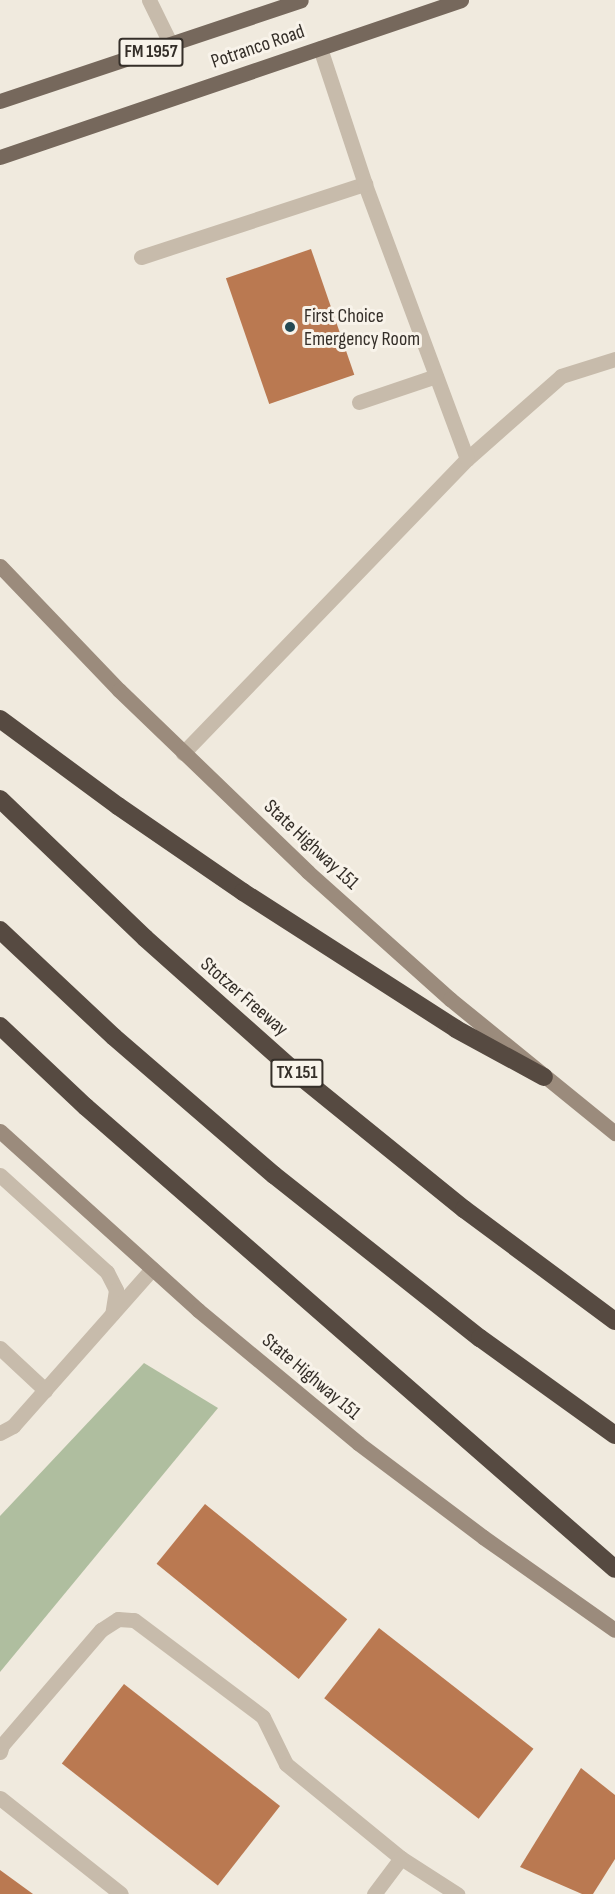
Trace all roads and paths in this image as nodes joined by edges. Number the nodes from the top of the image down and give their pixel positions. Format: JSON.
{"nodes":[{"id":1,"x":149,"y":0,"type":"edge"},
{"id":2,"x":301,"y":0,"type":"edge"},
{"id":3,"x":461,"y":0,"type":"edge"},
{"id":4,"x":171,"y":45,"type":"junction"},
{"id":5,"x":320,"y":48,"type":"junction"},
{"id":6,"x":0,"y":101,"type":"edge"},
{"id":7,"x":0,"y":157,"type":"edge"},
{"id":8,"x":365,"y":184,"type":"junction"},
{"id":9,"x":141,"y":257,"type":"dead end"},
{"id":10,"x":615,"y":358,"type":"edge"},
{"id":11,"x":436,"y":376,"type":"junction"},
{"id":12,"x":359,"y":402,"type":"dead end"},
{"id":13,"x":467,"y":459,"type":"junction"},
{"id":14,"x":0,"y":566,"type":"edge"},
{"id":15,"x":0,"y":718,"type":"edge"},
{"id":16,"x":183,"y":753,"type":"junction"},
{"id":17,"x":0,"y":799,"type":"edge"},
{"id":18,"x":0,"y":930,"type":"edge"},
{"id":19,"x":0,"y":1026,"type":"edge"},
{"id":20,"x":544,"y":1077,"type":"junction"},
{"id":21,"x":0,"y":1131,"type":"edge"},
{"id":22,"x":615,"y":1133,"type":"edge"},
{"id":23,"x":0,"y":1175,"type":"edge"},
{"id":24,"x":152,"y":1269,"type":"junction"},
{"id":25,"x":111,"y":1314,"type":"junction"},
{"id":26,"x":615,"y":1322,"type":"edge"},
{"id":27,"x":0,"y":1348,"type":"edge"},
{"id":28,"x":45,"y":1390,"type":"junction"},
{"id":29,"x":0,"y":1433,"type":"edge"},
{"id":30,"x":615,"y":1435,"type":"edge"},
{"id":31,"x":615,"y":1569,"type":"edge"},
{"id":32,"x":615,"y":1630,"type":"edge"},
{"id":33,"x":0,"y":1752,"type":"edge"},
{"id":34,"x":0,"y":1798,"type":"edge"},
{"id":35,"x":401,"y":1858,"type":"junction"},
{"id":36,"x":121,"y":1894,"type":"edge"},
{"id":37,"x":374,"y":1894,"type":"edge"},
{"id":38,"x":457,"y":1894,"type":"edge"}],
"edges":[{"from":1,"to":4,"type":"lane"},
{"from":2,"to":4,"type":"main road","name":"Potranco Road","number":"FM 1957"},
{"from":3,"to":5,"type":"main road","name":"Potranco Road","number":"FM 1957"},
{"from":4,"to":6,"type":"main road","name":"Potranco Road","number":"FM 1957"},
{"from":5,"to":7,"type":"main road","name":"Potranco Road","number":"FM 1957"},
{"from":5,"to":8,"type":"lane"},
{"from":8,"to":9,"type":"lane"},
{"from":8,"to":11,"type":"lane"},
{"from":10,"to":13,"type":"lane"},
{"from":11,"to":12,"type":"lane"},
{"from":11,"to":13,"type":"lane"},
{"from":13,"to":16,"type":"lane"},
{"from":14,"to":16,"type":"main road","name":"State Highway 151"},
{"from":15,"to":20,"type":"highway"},
{"from":16,"to":20,"type":"main road","name":"State Highway 151"},
{"from":17,"to":26,"type":"highway","name":"Stotzer Freeway","number":"TX 151"},
{"from":18,"to":30,"type":"highway"},
{"from":19,"to":31,"type":"highway"},
{"from":20,"to":22,"type":"main road","name":"State Highway 151"},
{"from":21,"to":24,"type":"main road","name":"State Highway 151"},
{"from":23,"to":25,"type":"lane"},
{"from":24,"to":25,"type":"lane"},
{"from":24,"to":32,"type":"main road","name":"State Highway 151"},
{"from":25,"to":28,"type":"lane"},
{"from":27,"to":28,"type":"lane"},
{"from":28,"to":29,"type":"lane"},
{"from":33,"to":35,"type":"lane"},
{"from":34,"to":36,"type":"lane"},
{"from":35,"to":37,"type":"lane"},
{"from":35,"to":38,"type":"lane"}]}
